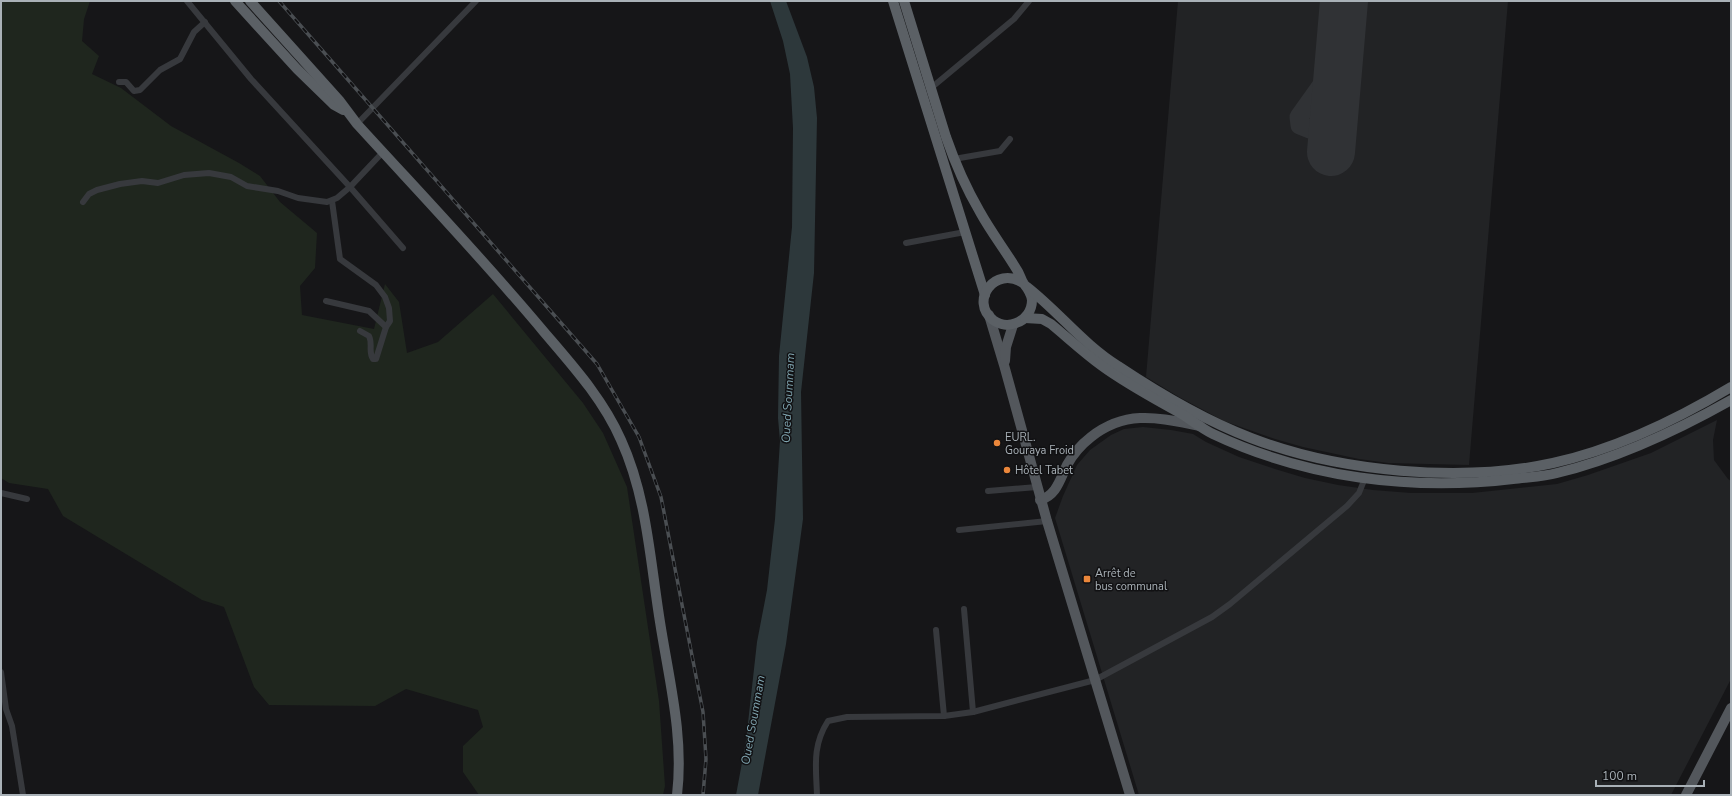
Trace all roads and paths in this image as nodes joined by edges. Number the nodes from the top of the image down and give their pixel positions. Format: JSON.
{"nodes":[{"id":1,"x":187,"y":1,"type":"edge"},
{"id":2,"x":235,"y":1,"type":"edge"},
{"id":3,"x":250,"y":1,"type":"edge"},
{"id":4,"x":476,"y":1,"type":"edge"},
{"id":5,"x":893,"y":1,"type":"edge"},
{"id":6,"x":904,"y":1,"type":"edge"},
{"id":7,"x":1029,"y":1,"type":"edge"},
{"id":8,"x":205,"y":22,"type":"junction"},
{"id":9,"x":119,"y":82,"type":"dead end"},
{"id":10,"x":931,"y":88,"type":"junction"},
{"id":11,"x":346,"y":112,"type":"junction"},
{"id":12,"x":357,"y":124,"type":"junction"},
{"id":13,"x":1010,"y":139,"type":"dead end"},
{"id":14,"x":383,"y":152,"type":"junction"},
{"id":15,"x":954,"y":159,"type":"junction"},
{"id":16,"x":350,"y":187,"type":"junction"},
{"id":17,"x":332,"y":201,"type":"junction"},
{"id":18,"x":83,"y":202,"type":"dead end"},
{"id":19,"x":966,"y":232,"type":"junction"},
{"id":20,"x":906,"y":243,"type":"dead end"},
{"id":21,"x":402,"y":248,"type":"dead end"},
{"id":22,"x":1025,"y":285,"type":"junction"},
{"id":23,"x":985,"y":295,"type":"junction"},
{"id":24,"x":326,"y":301,"type":"dead end"},
{"id":25,"x":989,"y":315,"type":"junction"},
{"id":26,"x":1025,"y":318,"type":"junction"},
{"id":27,"x":1013,"y":324,"type":"junction"},
{"id":28,"x":386,"y":327,"type":"junction"},
{"id":29,"x":360,"y":331,"type":"dead end"},
{"id":30,"x":1004,"y":365,"type":"junction"},
{"id":31,"x":1731,"y":386,"type":"edge"},
{"id":32,"x":1731,"y":400,"type":"edge"},
{"id":33,"x":1200,"y":426,"type":"junction"},
{"id":34,"x":1365,"y":478,"type":"junction"},
{"id":35,"x":1037,"y":487,"type":"junction"},
{"id":36,"x":988,"y":490,"type":"dead end"},
{"id":37,"x":1,"y":493,"type":"edge"},
{"id":38,"x":27,"y":499,"type":"dead end"},
{"id":39,"x":1040,"y":500,"type":"junction"},
{"id":40,"x":1046,"y":521,"type":"junction"},
{"id":41,"x":959,"y":530,"type":"dead end"},
{"id":42,"x":964,"y":609,"type":"dead end"},
{"id":43,"x":936,"y":630,"type":"dead end"},
{"id":44,"x":1,"y":672,"type":"edge"},
{"id":45,"x":1095,"y":680,"type":"junction"},
{"id":46,"x":1731,"y":708,"type":"edge"},
{"id":47,"x":3,"y":709,"type":"edge"},
{"id":48,"x":973,"y":712,"type":"junction"},
{"id":49,"x":944,"y":716,"type":"junction"},
{"id":50,"x":23,"y":795,"type":"edge"},
{"id":51,"x":677,"y":795,"type":"edge"},
{"id":52,"x":817,"y":795,"type":"edge"},
{"id":53,"x":1130,"y":795,"type":"edge"},
{"id":54,"x":1686,"y":795,"type":"edge"}],
"edges":[{"from":1,"to":8,"type":"street"},
{"from":2,"to":11,"type":"highway"},
{"from":3,"to":11,"type":"highway"},
{"from":4,"to":12,"type":"street"},
{"from":5,"to":19,"type":"highway"},
{"from":6,"to":10,"type":"highway"},
{"from":7,"to":10,"type":"street"},
{"from":8,"to":9,"type":"street"},
{"from":8,"to":16,"type":"street"},
{"from":10,"to":15,"type":"highway"},
{"from":11,"to":12,"type":"highway"},
{"from":12,"to":14,"type":"highway"},
{"from":13,"to":15,"type":"street"},
{"from":14,"to":16,"type":"street"},
{"from":14,"to":51,"type":"highway"},
{"from":15,"to":22,"type":"highway"},
{"from":16,"to":17,"type":"street"},
{"from":16,"to":21,"type":"street"},
{"from":17,"to":18,"type":"street"},
{"from":17,"to":28,"type":"street"},
{"from":19,"to":20,"type":"street"},
{"from":19,"to":23,"type":"highway"},
{"from":22,"to":23,"type":"highway"},
{"from":22,"to":26,"type":"highway"},
{"from":22,"to":31,"type":"highway"},
{"from":23,"to":25,"type":"highway"},
{"from":24,"to":28,"type":"street"},
{"from":25,"to":27,"type":"highway"},
{"from":25,"to":30,"type":"main road"},
{"from":26,"to":27,"type":"highway"},
{"from":26,"to":33,"type":"highway"},
{"from":27,"to":30,"type":"main road"},
{"from":28,"to":29,"type":"street"},
{"from":30,"to":35,"type":"main road"},
{"from":32,"to":34,"type":"highway"},
{"from":33,"to":34,"type":"highway"},
{"from":33,"to":39,"type":"main road"},
{"from":34,"to":45,"type":"street"},
{"from":35,"to":36,"type":"street"},
{"from":35,"to":39,"type":"main road"},
{"from":37,"to":38,"type":"street"},
{"from":39,"to":40,"type":"main road"},
{"from":40,"to":41,"type":"street"},
{"from":40,"to":45,"type":"main road"},
{"from":42,"to":48,"type":"street"},
{"from":43,"to":49,"type":"street"},
{"from":44,"to":47,"type":"street"},
{"from":45,"to":48,"type":"street"},
{"from":45,"to":53,"type":"main road"},
{"from":46,"to":54,"type":"main road"},
{"from":47,"to":50,"type":"street"},
{"from":48,"to":49,"type":"street"},
{"from":49,"to":52,"type":"street"}]}
